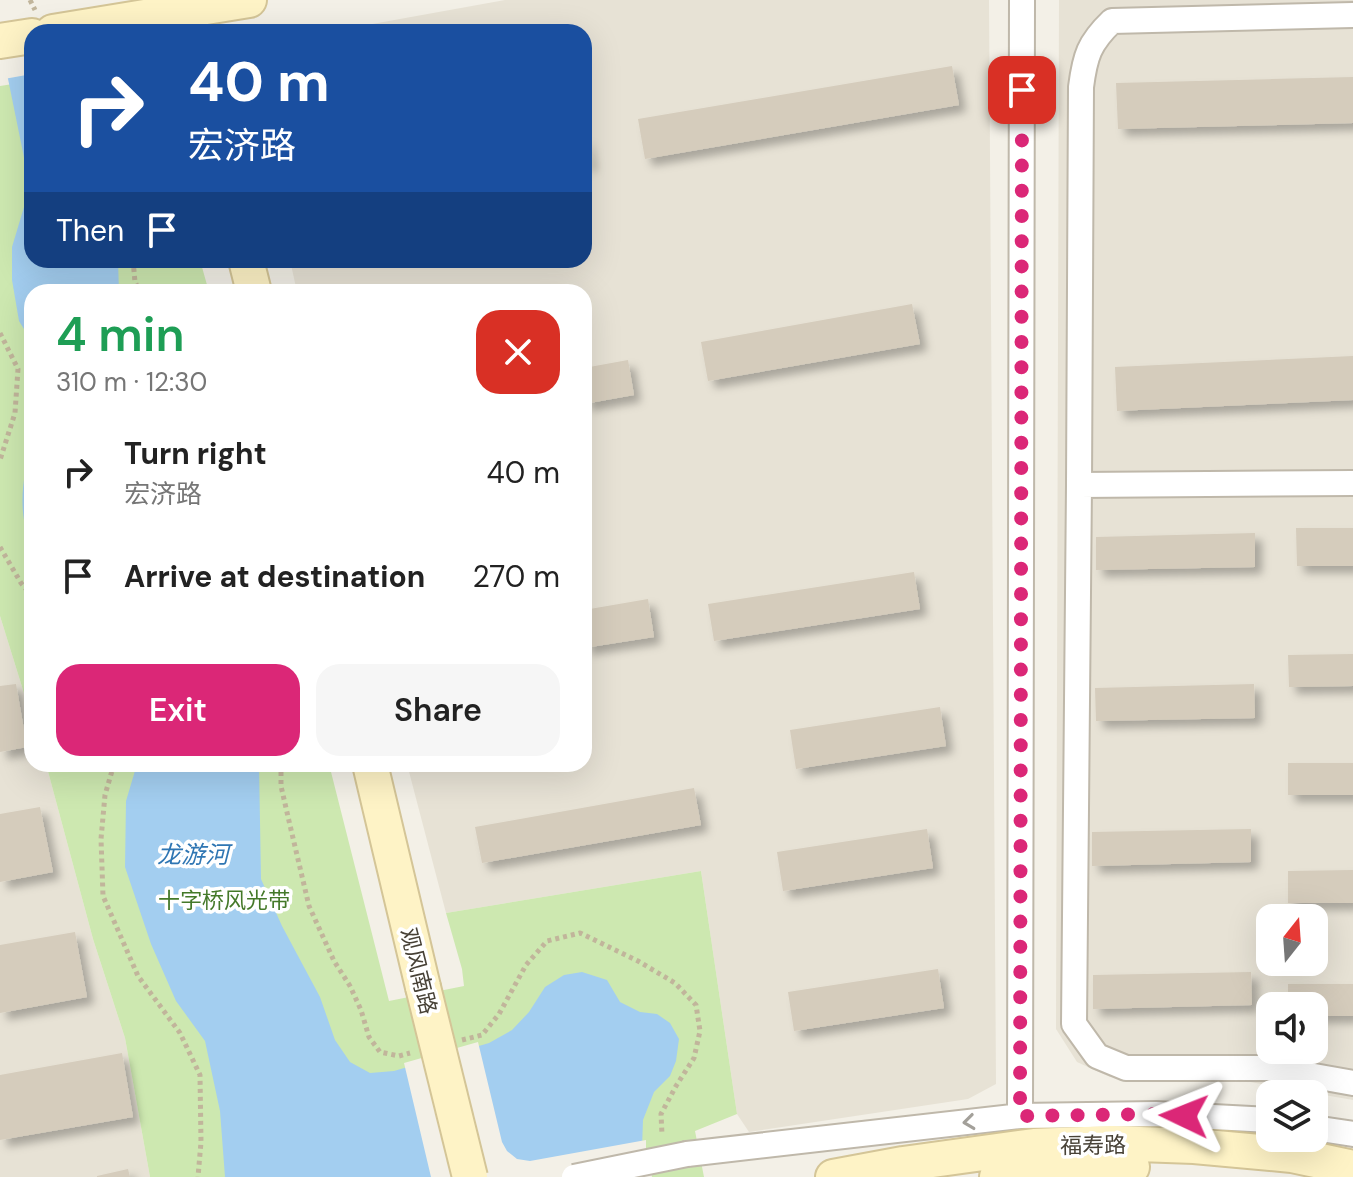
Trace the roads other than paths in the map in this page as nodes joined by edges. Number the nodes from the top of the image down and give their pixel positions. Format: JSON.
{"nodes":[{"id":1,"x":1022,"y":0,"type":"edge"},
{"id":2,"x":229,"y":2,"type":"edge"},
{"id":3,"x":1353,"y":15,"type":"edge"},
{"id":4,"x":144,"y":16,"type":"edge"},
{"id":5,"x":99,"y":24,"type":"edge"},
{"id":6,"x":24,"y":37,"type":"edge"},
{"id":7,"x":0,"y":41,"type":"edge"},
{"id":8,"x":1353,"y":483,"type":"edge"},
{"id":9,"x":1079,"y":485,"type":"junction"},
{"id":10,"x":372,"y":772,"type":"edge"},
{"id":11,"x":1353,"y":1083,"type":"edge"},
{"id":12,"x":1020,"y":1116,"type":"junction"},
{"id":13,"x":1256,"y":1119,"type":"edge"},
{"id":14,"x":1328,"y":1130,"type":"edge"},
{"id":15,"x":1353,"y":1134,"type":"edge"},
{"id":16,"x":1353,"y":1168,"type":"edge"},
{"id":17,"x":470,"y":1177,"type":"edge"},
{"id":18,"x":574,"y":1177,"type":"edge"},
{"id":19,"x":833,"y":1177,"type":"edge"},
{"id":20,"x":997,"y":1177,"type":"edge"},
{"id":21,"x":1276,"y":1177,"type":"edge"}],
"edges":[{"from":1,"to":12,"type":"street"},
{"from":2,"to":4,"type":"main road"},
{"from":3,"to":9,"type":"street"},
{"from":4,"to":5,"type":"main road"},
{"from":6,"to":7,"type":"main road"},
{"from":8,"to":9,"type":"street"},
{"from":9,"to":11,"type":"street"},
{"from":10,"to":17,"type":"main road","name":"观风南路","bridge":true},
{"from":12,"to":13,"type":"street"},
{"from":12,"to":18,"type":"street","one_way":true,"bridge":true},
{"from":14,"to":15,"type":"street"},
{"from":16,"to":19,"type":"main road","name":"福寿路"},
{"from":20,"to":21,"type":"main road","name":"福寿路"}]}
